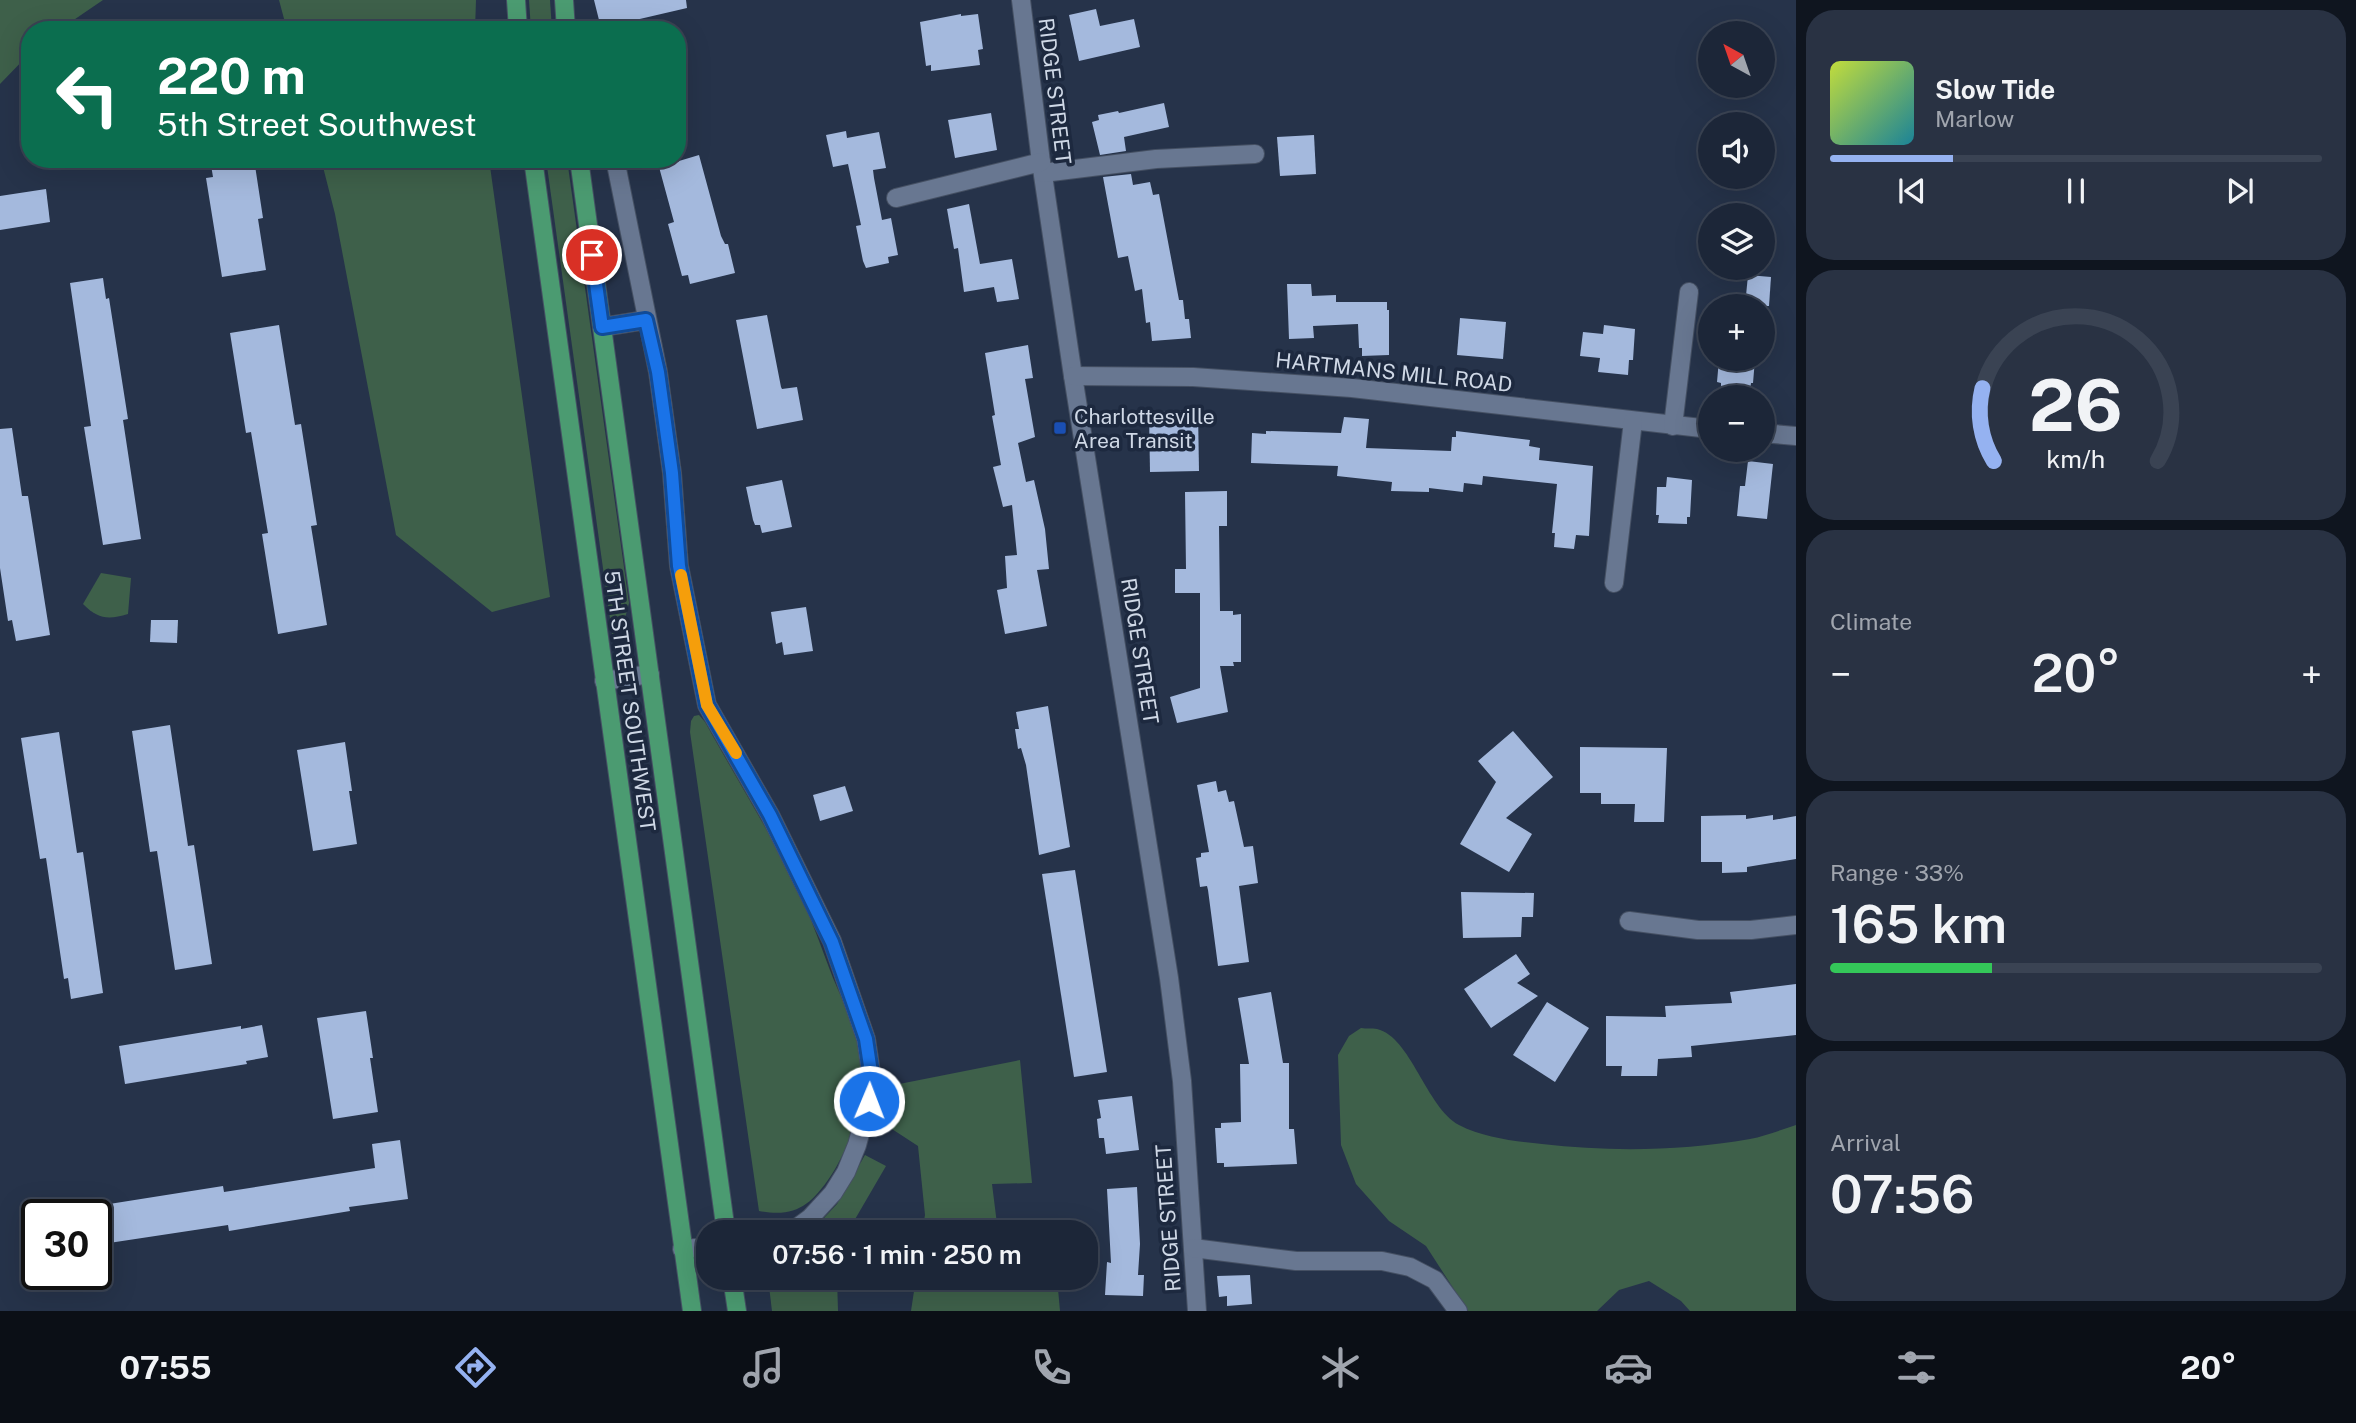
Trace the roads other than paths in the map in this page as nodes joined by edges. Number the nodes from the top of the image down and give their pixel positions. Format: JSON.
{"nodes":[{"id":1,"x":516,"y":0,"type":"edge"},
{"id":2,"x":564,"y":0,"type":"edge"},
{"id":3,"x":1021,"y":0,"type":"edge"},
{"id":4,"x":517,"y":21,"type":"edge"},
{"id":5,"x":565,"y":21,"type":"edge"},
{"id":6,"x":1255,"y":155,"type":"dead end"},
{"id":7,"x":534,"y":168,"type":"edge"},
{"id":8,"x":580,"y":168,"type":"edge"},
{"id":9,"x":617,"y":168,"type":"edge"},
{"id":10,"x":1042,"y":168,"type":"junction"},
{"id":11,"x":896,"y":198,"type":"dead end"},
{"id":12,"x":1689,"y":292,"type":"dead end"},
{"id":13,"x":646,"y":320,"type":"junction"},
{"id":14,"x":602,"y":327,"type":"junction"},
{"id":15,"x":1073,"y":376,"type":"junction"},
{"id":16,"x":1633,"y":421,"type":"junction"},
{"id":17,"x":1673,"y":426,"type":"junction"},
{"id":18,"x":1698,"y":428,"type":"edge"},
{"id":19,"x":1775,"y":434,"type":"edge"},
{"id":20,"x":1796,"y":436,"type":"edge"},
{"id":21,"x":1614,"y":583,"type":"dead end"},
{"id":22,"x":650,"y":674,"type":"junction"},
{"id":23,"x":604,"y":681,"type":"junction"},
{"id":24,"x":1629,"y":921,"type":"dead end"},
{"id":25,"x":1796,"y":925,"type":"edge"},
{"id":26,"x":724,"y":1220,"type":"edge"},
{"id":27,"x":807,"y":1220,"type":"edge"},
{"id":28,"x":696,"y":1248,"type":"edge"},
{"id":29,"x":1192,"y":1248,"type":"junction"},
{"id":30,"x":682,"y":1249,"type":"junction"},
{"id":31,"x":734,"y":1290,"type":"edge"},
{"id":32,"x":692,"y":1311,"type":"edge"},
{"id":33,"x":737,"y":1311,"type":"edge"},
{"id":34,"x":1196,"y":1311,"type":"edge"},
{"id":35,"x":1458,"y":1311,"type":"edge"}],
"edges":[{"from":1,"to":4,"type":"main road"},
{"from":2,"to":5,"type":"main road"},
{"from":3,"to":10,"type":"street","name":"RIDGE STREET"},
{"from":6,"to":10,"type":"street"},
{"from":7,"to":23,"type":"main road","name":"5TH STREET SOUTHWEST"},
{"from":8,"to":14,"type":"main road","name":"5TH STREET SOUTHWEST"},
{"from":9,"to":13,"type":"street"},
{"from":10,"to":11,"type":"street"},
{"from":10,"to":15,"type":"street","name":"RIDGE STREET"},
{"from":12,"to":17,"type":"street"},
{"from":13,"to":14,"type":"street"},
{"from":13,"to":27,"type":"street"},
{"from":14,"to":22,"type":"main road","name":"5TH STREET SOUTHWEST"},
{"from":15,"to":16,"type":"street","name":"HARTMANS MILL ROAD"},
{"from":15,"to":29,"type":"street","name":"RIDGE STREET"},
{"from":16,"to":17,"type":"street","name":"HARTMANS MILL ROAD"},
{"from":16,"to":21,"type":"street"},
{"from":17,"to":18,"type":"street","name":"HARTMANS MILL ROAD"},
{"from":19,"to":20,"type":"street"},
{"from":22,"to":23,"type":"street"},
{"from":22,"to":26,"type":"main road","name":"5TH STREET SOUTHWEST"},
{"from":23,"to":30,"type":"main road","name":"5TH STREET SOUTHWEST"},
{"from":24,"to":25,"type":"street"},
{"from":28,"to":30,"type":"street"},
{"from":29,"to":34,"type":"street","name":"RIDGE STREET"},
{"from":29,"to":35,"type":"street"},
{"from":30,"to":32,"type":"main road","name":"5TH STREET SOUTHWEST"},
{"from":31,"to":33,"type":"main road"}]}
